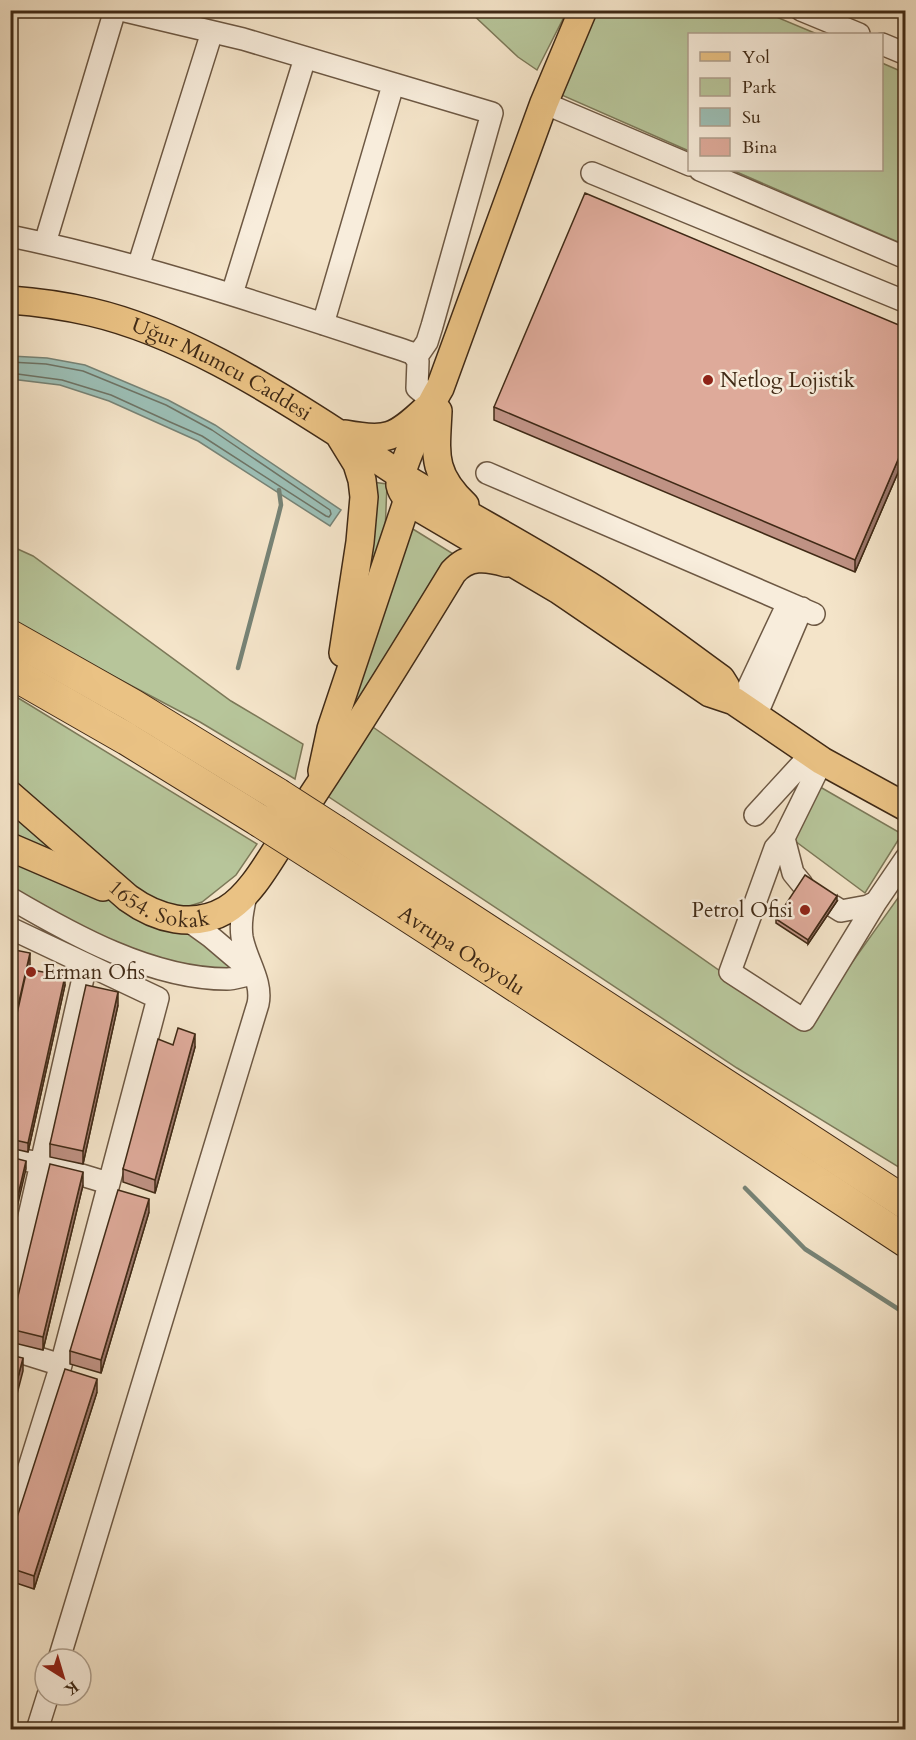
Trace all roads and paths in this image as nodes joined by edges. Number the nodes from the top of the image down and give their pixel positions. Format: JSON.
{"nodes":[{"id":1,"x":115,"y":10,"type":"edge"},
{"id":2,"x":121,"y":10,"type":"edge"},
{"id":3,"x":583,"y":10,"type":"edge"},
{"id":4,"x":801,"y":10,"type":"edge"},
{"id":5,"x":212,"y":32,"type":"junction"},
{"id":6,"x":857,"y":33,"type":"edge"},
{"id":7,"x":883,"y":44,"type":"edge"},
{"id":8,"x":906,"y":54,"type":"edge"},
{"id":9,"x":305,"y":58,"type":"junction"},
{"id":10,"x":393,"y":85,"type":"junction"},
{"id":11,"x":544,"y":103,"type":"junction"},
{"id":12,"x":688,"y":164,"type":"edge"},
{"id":13,"x":702,"y":171,"type":"edge"},
{"id":14,"x":592,"y":174,"type":"dead end"},
{"id":15,"x":10,"y":236,"type":"edge"},
{"id":16,"x":45,"y":243,"type":"junction"},
{"id":17,"x":906,"y":258,"type":"edge"},
{"id":18,"x":138,"y":267,"type":"junction"},
{"id":19,"x":232,"y":294,"type":"junction"},
{"id":20,"x":906,"y":297,"type":"edge"},
{"id":21,"x":10,"y":300,"type":"edge"},
{"id":22,"x":323,"y":324,"type":"junction"},
{"id":23,"x":416,"y":358,"type":"junction"},
{"id":24,"x":435,"y":402,"type":"junction"},
{"id":25,"x":338,"y":433,"type":"junction"},
{"id":26,"x":487,"y":473,"type":"dead end"},
{"id":27,"x":408,"y":486,"type":"junction"},
{"id":28,"x":488,"y":526,"type":"junction"},
{"id":29,"x":524,"y":569,"type":"junction"},
{"id":30,"x":10,"y":636,"type":"edge"},
{"id":31,"x":10,"y":672,"type":"edge"},
{"id":32,"x":744,"y":707,"type":"junction"},
{"id":33,"x":331,"y":729,"type":"junction"},
{"id":34,"x":813,"y":755,"type":"junction"},
{"id":35,"x":317,"y":789,"type":"junction"},
{"id":36,"x":10,"y":795,"type":"edge"},
{"id":37,"x":906,"y":807,"type":"edge"},
{"id":38,"x":755,"y":815,"type":"dead end"},
{"id":39,"x":784,"y":838,"type":"junction"},
{"id":40,"x":10,"y":847,"type":"edge"},
{"id":41,"x":906,"y":858,"type":"edge"},
{"id":42,"x":802,"y":884,"type":"edge"},
{"id":43,"x":246,"y":895,"type":"junction"},
{"id":44,"x":10,"y":898,"type":"edge"},
{"id":45,"x":128,"y":898,"type":"junction"},
{"id":46,"x":876,"y":902,"type":"junction"},
{"id":47,"x":833,"y":906,"type":"edge"},
{"id":48,"x":186,"y":919,"type":"junction"},
{"id":49,"x":10,"y":928,"type":"edge"},
{"id":50,"x":86,"y":965,"type":"junction"},
{"id":51,"x":254,"y":974,"type":"junction"},
{"id":52,"x":10,"y":1158,"type":"edge"},
{"id":53,"x":42,"y":1163,"type":"junction"},
{"id":54,"x":108,"y":1182,"type":"junction"},
{"id":55,"x":906,"y":1203,"type":"edge"},
{"id":56,"x":906,"y":1241,"type":"edge"},
{"id":57,"x":10,"y":1300,"type":"edge"},
{"id":58,"x":10,"y":1349,"type":"edge"},
{"id":59,"x":61,"y":1365,"type":"junction"},
{"id":60,"x":10,"y":1528,"type":"edge"},
{"id":61,"x":62,"y":1647,"type":"edge"},
{"id":62,"x":44,"y":1707,"type":"edge"},
{"id":63,"x":37,"y":1730,"type":"edge"}],
"edges":[{"from":1,"to":16,"type":"street"},
{"from":2,"to":5,"type":"street"},
{"from":3,"to":11,"type":"main road","name":"1654. Sokak"},
{"from":4,"to":6,"type":"street"},
{"from":5,"to":9,"type":"street"},
{"from":5,"to":18,"type":"street"},
{"from":7,"to":8,"type":"street"},
{"from":9,"to":10,"type":"street"},
{"from":9,"to":19,"type":"street"},
{"from":10,"to":22,"type":"street"},
{"from":10,"to":23,"type":"street"},
{"from":11,"to":12,"type":"street"},
{"from":11,"to":24,"type":"main road","name":"1654. Sokak"},
{"from":13,"to":17,"type":"street"},
{"from":14,"to":20,"type":"street"},
{"from":15,"to":16,"type":"street"},
{"from":16,"to":18,"type":"street"},
{"from":18,"to":19,"type":"street"},
{"from":19,"to":22,"type":"street"},
{"from":21,"to":25,"type":"main road","name":"Uğur Mumcu Caddesi"},
{"from":22,"to":23,"type":"street"},
{"from":23,"to":24,"type":"street"},
{"from":24,"to":25,"type":"main road"},
{"from":24,"to":27,"type":"main road","name":"1654. Sokak"},
{"from":24,"to":28,"type":"main road"},
{"from":25,"to":27,"type":"main road","name":"Uğur Mumcu Caddesi"},
{"from":25,"to":33,"type":"main road"},
{"from":26,"to":32,"type":"street"},
{"from":27,"to":28,"type":"main road"},
{"from":27,"to":29,"type":"main road"},
{"from":27,"to":33,"type":"main road","name":"1654. Sokak"},
{"from":28,"to":32,"type":"main road"},
{"from":29,"to":32,"type":"main road"},
{"from":29,"to":35,"type":"main road","name":"1654. Sokak"},
{"from":30,"to":55,"type":"highway","name":"Avrupa Otoyolu","bridge":true},
{"from":31,"to":56,"type":"highway","name":"Avrupa Otoyolu","bridge":true},
{"from":32,"to":34,"type":"main road"},
{"from":33,"to":35,"type":"main road","name":"1654. Sokak"},
{"from":34,"to":37,"type":"main road"},
{"from":34,"to":38,"type":"street"},
{"from":34,"to":39,"type":"street"},
{"from":35,"to":43,"type":"main road","name":"1654. Sokak"},
{"from":36,"to":45,"type":"main road","name":"1654. Sokak"},
{"from":39,"to":42,"type":"street"},
{"from":39,"to":46,"type":"street"},
{"from":40,"to":45,"type":"main road"},
{"from":41,"to":46,"type":"street"},
{"from":43,"to":48,"type":"main road","name":"1654. Sokak"},
{"from":43,"to":51,"type":"street"},
{"from":44,"to":51,"type":"street"},
{"from":45,"to":48,"type":"main road","name":"1654. Sokak"},
{"from":46,"to":47,"type":"street"},
{"from":48,"to":51,"type":"street"},
{"from":49,"to":50,"type":"street"},
{"from":50,"to":53,"type":"street"},
{"from":50,"to":54,"type":"street"},
{"from":51,"to":61,"type":"street"},
{"from":52,"to":53,"type":"street"},
{"from":53,"to":54,"type":"street"},
{"from":53,"to":57,"type":"street"},
{"from":54,"to":59,"type":"street"},
{"from":58,"to":59,"type":"street"},
{"from":59,"to":60,"type":"street"},
{"from":62,"to":63,"type":"street"}]}
